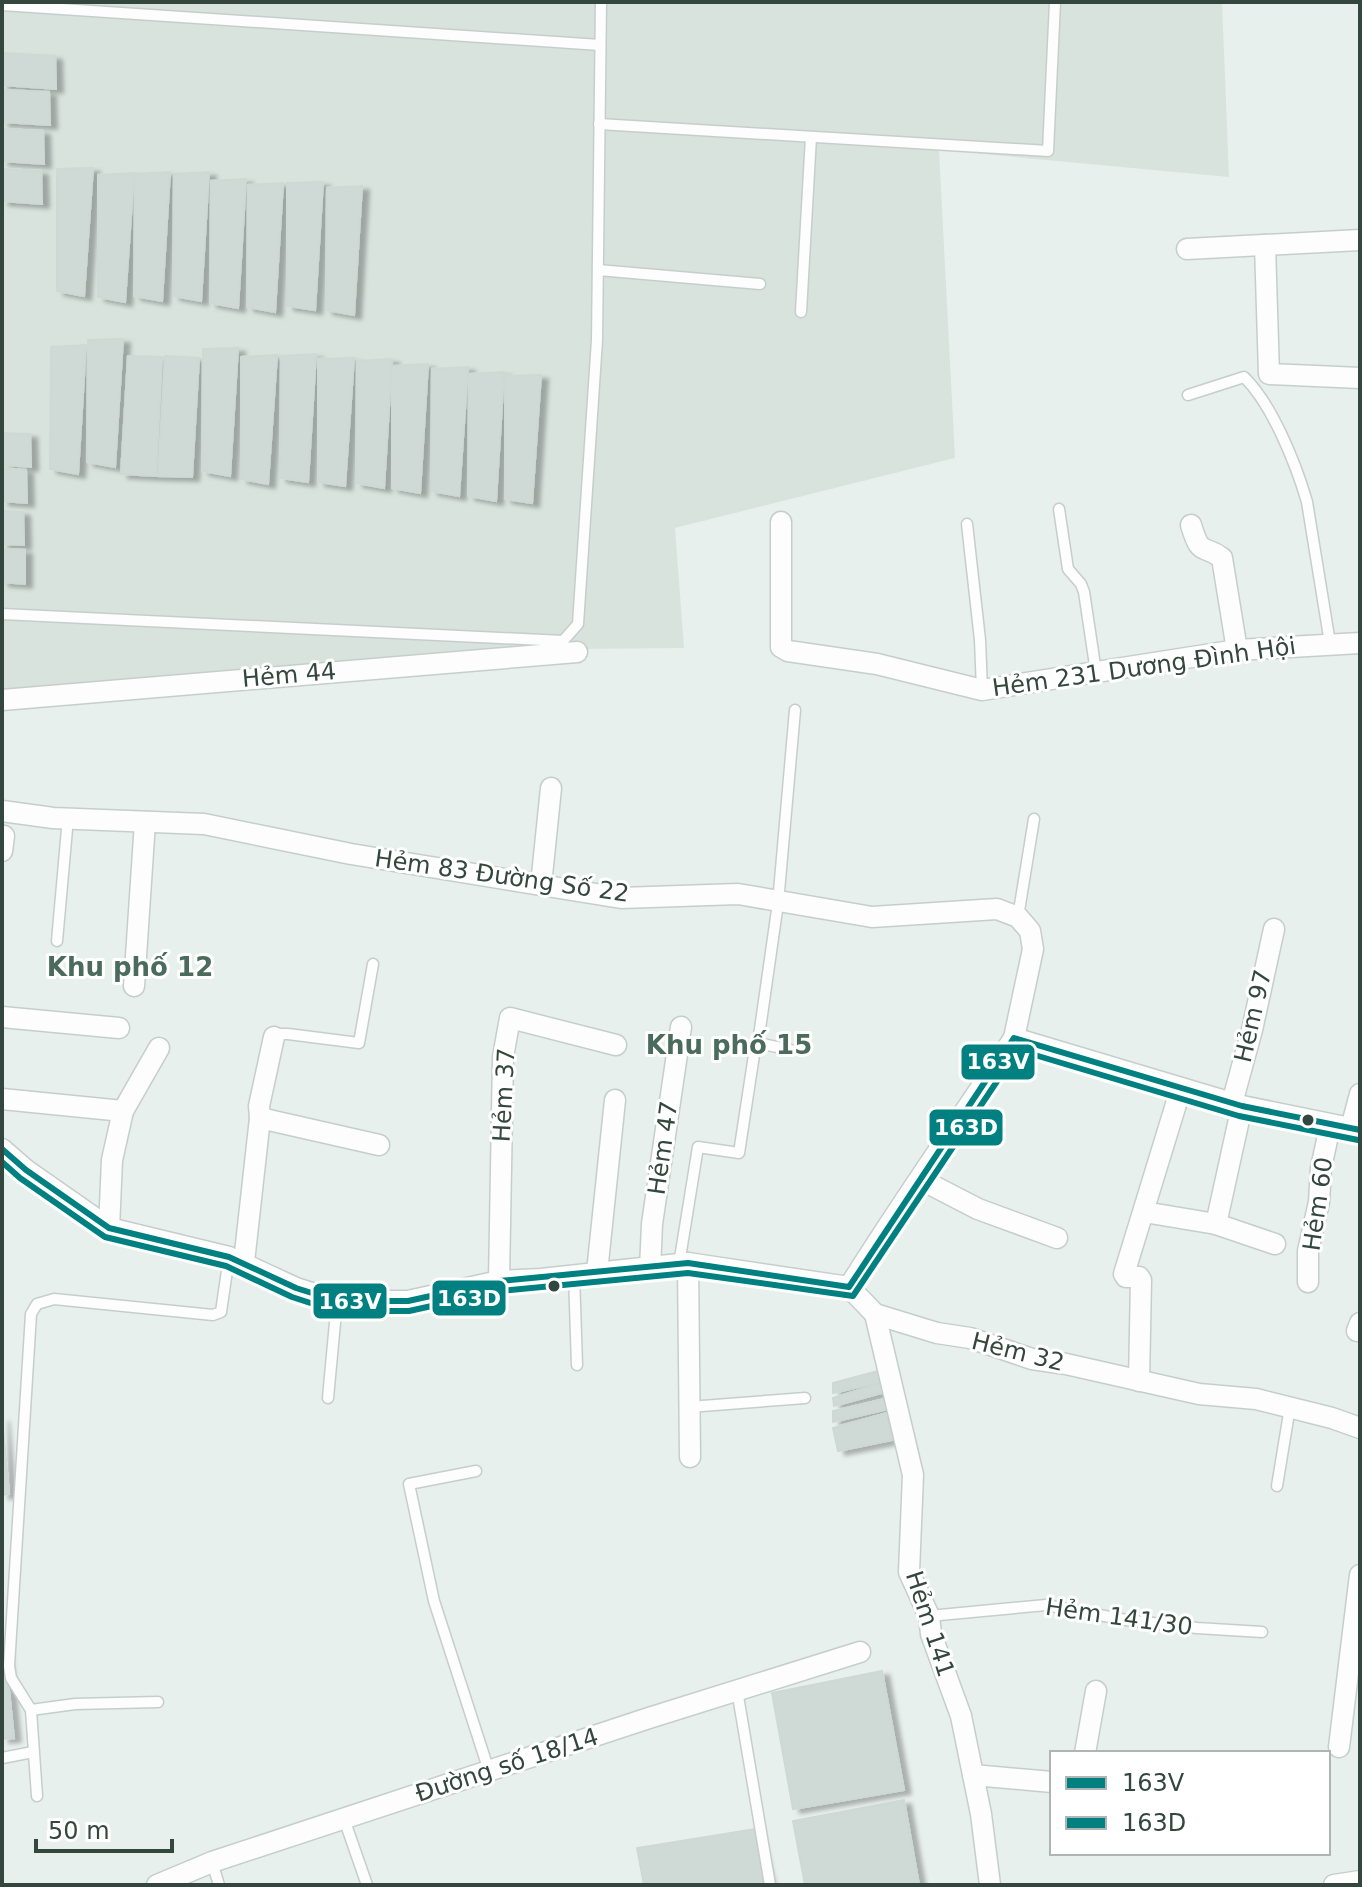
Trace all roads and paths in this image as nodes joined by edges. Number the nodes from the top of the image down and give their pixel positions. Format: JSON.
{"nodes":[{"id":1,"x":601,"y":2,"type":"edge"},
{"id":2,"x":1055,"y":2,"type":"edge"},
{"id":3,"x":2,"y":5,"type":"edge"},
{"id":4,"x":81,"y":6,"type":"edge"},
{"id":5,"x":600,"y":45,"type":"junction"},
{"id":6,"x":599,"y":124,"type":"junction"},
{"id":7,"x":811,"y":137,"type":"junction"},
{"id":8,"x":1360,"y":240,"type":"edge"},
{"id":9,"x":1265,"y":245,"type":"junction"},
{"id":10,"x":1187,"y":249,"type":"dead end"},
{"id":11,"x":598,"y":270,"type":"junction"},
{"id":12,"x":760,"y":284,"type":"dead end"},
{"id":13,"x":801,"y":312,"type":"dead end"},
{"id":14,"x":1360,"y":378,"type":"edge"},
{"id":15,"x":1188,"y":395,"type":"dead end"},
{"id":16,"x":1059,"y":509,"type":"dead end"},
{"id":17,"x":781,"y":522,"type":"dead end"},
{"id":18,"x":967,"y":524,"type":"dead end"},
{"id":19,"x":1191,"y":525,"type":"dead end"},
{"id":20,"x":2,"y":614,"type":"edge"},
{"id":21,"x":1330,"y":643,"type":"junction"},
{"id":22,"x":1360,"y":643,"type":"edge"},
{"id":23,"x":1237,"y":650,"type":"junction"},
{"id":24,"x":577,"y":652,"type":"dead end"},
{"id":25,"x":1096,"y":672,"type":"junction"},
{"id":26,"x":979,"y":690,"type":"junction"},
{"id":27,"x":2,"y":700,"type":"edge"},
{"id":28,"x":795,"y":710,"type":"dead end"},
{"id":29,"x":551,"y":788,"type":"dead end"},
{"id":30,"x":2,"y":811,"type":"edge"},
{"id":31,"x":68,"y":818,"type":"junction"},
{"id":32,"x":1034,"y":819,"type":"dead end"},
{"id":33,"x":145,"y":822,"type":"junction"},
{"id":34,"x":541,"y":885,"type":"junction"},
{"id":35,"x":778,"y":903,"type":"junction"},
{"id":36,"x":1018,"y":917,"type":"junction"},
{"id":37,"x":1274,"y":929,"type":"dead end"},
{"id":38,"x":57,"y":941,"type":"dead end"},
{"id":39,"x":373,"y":964,"type":"dead end"},
{"id":40,"x":134,"y":986,"type":"dead end"},
{"id":41,"x":2,"y":1017,"type":"edge"},
{"id":42,"x":681,"y":1027,"type":"dead end"},
{"id":43,"x":119,"y":1028,"type":"dead end"},
{"id":44,"x":274,"y":1037,"type":"joint"},
{"id":45,"x":1014,"y":1038,"type":"junction"},
{"id":46,"x":616,"y":1045,"type":"dead end"},
{"id":47,"x":159,"y":1048,"type":"dead end"},
{"id":48,"x":791,"y":1050,"type":"dead end"},
{"id":49,"x":754,"y":1055,"type":"dead end"},
{"id":50,"x":1181,"y":1088,"type":"junction"},
{"id":51,"x":1360,"y":1094,"type":"edge"},
{"id":52,"x":2,"y":1099,"type":"edge"},
{"id":53,"x":615,"y":1100,"type":"dead end"},
{"id":54,"x":1237,"y":1105,"type":"junction"},
{"id":55,"x":123,"y":1111,"type":"junction"},
{"id":56,"x":260,"y":1118,"type":"junction"},
{"id":57,"x":1347,"y":1128,"type":"edge"},
{"id":58,"x":379,"y":1145,"type":"dead end"},
{"id":59,"x":2,"y":1149,"type":"edge"},
{"id":60,"x":920,"y":1179,"type":"junction"},
{"id":61,"x":1144,"y":1212,"type":"junction"},
{"id":62,"x":1216,"y":1224,"type":"junction"},
{"id":63,"x":109,"y":1228,"type":"junction"},
{"id":64,"x":1057,"y":1238,"type":"dead end"},
{"id":65,"x":1275,"y":1244,"type":"dead end"},
{"id":66,"x":236,"y":1260,"type":"junction"},
{"id":67,"x":684,"y":1263,"type":"junction"},
{"id":68,"x":650,"y":1269,"type":"junction"},
{"id":69,"x":597,"y":1272,"type":"junction"},
{"id":70,"x":574,"y":1275,"type":"junction"},
{"id":71,"x":499,"y":1281,"type":"junction"},
{"id":72,"x":1308,"y":1282,"type":"dead end"},
{"id":73,"x":849,"y":1287,"type":"junction"},
{"id":74,"x":337,"y":1301,"type":"junction"},
{"id":75,"x":875,"y":1314,"type":"junction"},
{"id":76,"x":577,"y":1365,"type":"dead end"},
{"id":77,"x":1139,"y":1381,"type":"junction"},
{"id":78,"x":328,"y":1398,"type":"dead end"},
{"id":79,"x":805,"y":1398,"type":"dead end"},
{"id":80,"x":689,"y":1407,"type":"junction"},
{"id":81,"x":1290,"y":1407,"type":"junction"},
{"id":82,"x":1360,"y":1428,"type":"edge"},
{"id":83,"x":690,"y":1457,"type":"dead end"},
{"id":84,"x":476,"y":1471,"type":"dead end"},
{"id":85,"x":1277,"y":1486,"type":"dead end"},
{"id":86,"x":1360,"y":1575,"type":"edge"},
{"id":87,"x":929,"y":1616,"type":"junction"},
{"id":88,"x":1262,"y":1632,"type":"dead end"},
{"id":89,"x":860,"y":1652,"type":"dead end"},
{"id":90,"x":737,"y":1690,"type":"junction"},
{"id":91,"x":1096,"y":1691,"type":"dead end"},
{"id":92,"x":158,"y":1702,"type":"dead end"},
{"id":93,"x":31,"y":1710,"type":"junction"},
{"id":94,"x":1339,"y":1747,"type":"dead end"},
{"id":95,"x":1085,"y":1751,"type":"edge"},
{"id":96,"x":33,"y":1752,"type":"junction"},
{"id":97,"x":2,"y":1758,"type":"edge"},
{"id":98,"x":489,"y":1771,"type":"junction"},
{"id":99,"x":973,"y":1775,"type":"junction"},
{"id":100,"x":1050,"y":1782,"type":"edge"},
{"id":101,"x":37,"y":1796,"type":"dead end"},
{"id":102,"x":344,"y":1819,"type":"junction"},
{"id":103,"x":212,"y":1862,"type":"junction"},
{"id":104,"x":1360,"y":1881,"type":"edge"},
{"id":105,"x":157,"y":1885,"type":"edge"},
{"id":106,"x":219,"y":1885,"type":"edge"},
{"id":107,"x":367,"y":1885,"type":"edge"},
{"id":108,"x":770,"y":1885,"type":"edge"},
{"id":109,"x":990,"y":1885,"type":"edge"},
{"id":110,"x":1334,"y":1885,"type":"edge"}],
"edges":[{"from":1,"to":5,"type":"lane"},
{"from":2,"to":7,"type":"lane"},
{"from":3,"to":4,"type":"lane"},
{"from":4,"to":5,"type":"lane"},
{"from":5,"to":6,"type":"lane"},
{"from":6,"to":7,"type":"lane"},
{"from":6,"to":11,"type":"lane"},
{"from":7,"to":13,"type":"lane"},
{"from":8,"to":9,"type":"street"},
{"from":9,"to":10,"type":"street"},
{"from":9,"to":14,"type":"street"},
{"from":11,"to":12,"type":"lane"},
{"from":11,"to":20,"type":"lane"},
{"from":15,"to":21,"type":"lane"},
{"from":16,"to":25,"type":"lane"},
{"from":17,"to":26,"type":"street"},
{"from":18,"to":26,"type":"lane"},
{"from":19,"to":23,"type":"street"},
{"from":21,"to":22,"type":"street","name":"Hẻm 231 Dương Đình Hội"},
{"from":21,"to":23,"type":"street","name":"Hẻm 231 Dương Đình Hội"},
{"from":23,"to":25,"type":"street","name":"Hẻm 231 Dương Đình Hội"},
{"from":24,"to":27,"type":"street","name":"Hẻm 44"},
{"from":25,"to":26,"type":"street","name":"Hẻm 231 Dương Đình Hội"},
{"from":28,"to":35,"type":"lane"},
{"from":29,"to":34,"type":"street"},
{"from":30,"to":31,"type":"street","name":"Hẻm 83 Đường Số 22"},
{"from":31,"to":33,"type":"street","name":"Hẻm 83 Đường Số 22"},
{"from":31,"to":38,"type":"lane"},
{"from":32,"to":36,"type":"lane"},
{"from":33,"to":34,"type":"street","name":"Hẻm 83 Đường Số 22"},
{"from":33,"to":40,"type":"street"},
{"from":34,"to":35,"type":"street","name":"Hẻm 83 Đường Số 22"},
{"from":35,"to":36,"type":"street","name":"Hẻm 83 Đường Số 22"},
{"from":35,"to":48,"type":"lane"},
{"from":36,"to":45,"type":"street"},
{"from":37,"to":54,"type":"street","name":"Hẻm 97"},
{"from":39,"to":44,"type":"lane"},
{"from":41,"to":43,"type":"street"},
{"from":42,"to":68,"type":"street","name":"Hẻm 47"},
{"from":44,"to":56,"type":"street"},
{"from":45,"to":50,"type":"street"},
{"from":45,"to":60,"type":"street"},
{"from":46,"to":71,"type":"street","name":"Hẻm 37"},
{"from":47,"to":55,"type":"street"},
{"from":49,"to":67,"type":"lane"},
{"from":50,"to":54,"type":"street"},
{"from":50,"to":61,"type":"street"},
{"from":51,"to":57,"type":"street","name":"Hẻm 60"},
{"from":52,"to":55,"type":"street"},
{"from":53,"to":69,"type":"street"},
{"from":54,"to":57,"type":"street"},
{"from":54,"to":62,"type":"street","name":"Hẻm 97"},
{"from":55,"to":63,"type":"street"},
{"from":56,"to":58,"type":"street"},
{"from":56,"to":66,"type":"street"},
{"from":57,"to":72,"type":"street","name":"Hẻm 60"},
{"from":59,"to":63,"type":"street"},
{"from":60,"to":64,"type":"street"},
{"from":60,"to":73,"type":"street"},
{"from":61,"to":62,"type":"street"},
{"from":61,"to":77,"type":"street"},
{"from":62,"to":65,"type":"street"},
{"from":63,"to":66,"type":"street"},
{"from":66,"to":74,"type":"street"},
{"from":66,"to":93,"type":"lane"},
{"from":67,"to":68,"type":"street"},
{"from":67,"to":73,"type":"street"},
{"from":67,"to":80,"type":"street"},
{"from":68,"to":69,"type":"street"},
{"from":69,"to":70,"type":"street"},
{"from":70,"to":71,"type":"street"},
{"from":70,"to":76,"type":"lane"},
{"from":71,"to":74,"type":"street"},
{"from":73,"to":75,"type":"street","name":"Hẻm 32"},
{"from":74,"to":78,"type":"lane"},
{"from":75,"to":77,"type":"street","name":"Hẻm 32"},
{"from":75,"to":87,"type":"street","name":"Hẻm 141"},
{"from":77,"to":81,"type":"street","name":"Hẻm 32"},
{"from":79,"to":80,"type":"lane"},
{"from":80,"to":83,"type":"street"},
{"from":81,"to":82,"type":"street","name":"Hẻm 32"},
{"from":81,"to":85,"type":"lane"},
{"from":84,"to":98,"type":"lane"},
{"from":86,"to":94,"type":"street"},
{"from":87,"to":88,"type":"lane","name":"Hẻm 141/30"},
{"from":87,"to":99,"type":"street","name":"Hẻm 141"},
{"from":89,"to":90,"type":"street","name":"Đường số 18/14"},
{"from":90,"to":98,"type":"street","name":"Đường số 18/14"},
{"from":90,"to":108,"type":"lane"},
{"from":91,"to":95,"type":"street"},
{"from":92,"to":93,"type":"lane"},
{"from":93,"to":96,"type":"lane"},
{"from":96,"to":97,"type":"lane"},
{"from":96,"to":101,"type":"lane"},
{"from":98,"to":102,"type":"street","name":"Đường số 18/14"},
{"from":99,"to":100,"type":"street"},
{"from":99,"to":109,"type":"street","name":"Hẻm 141"},
{"from":102,"to":103,"type":"street","name":"Đường số 18/14"},
{"from":102,"to":107,"type":"lane"},
{"from":103,"to":105,"type":"street","name":"Đường số 18/14"},
{"from":103,"to":106,"type":"lane"},
{"from":104,"to":110,"type":"street"}]}
